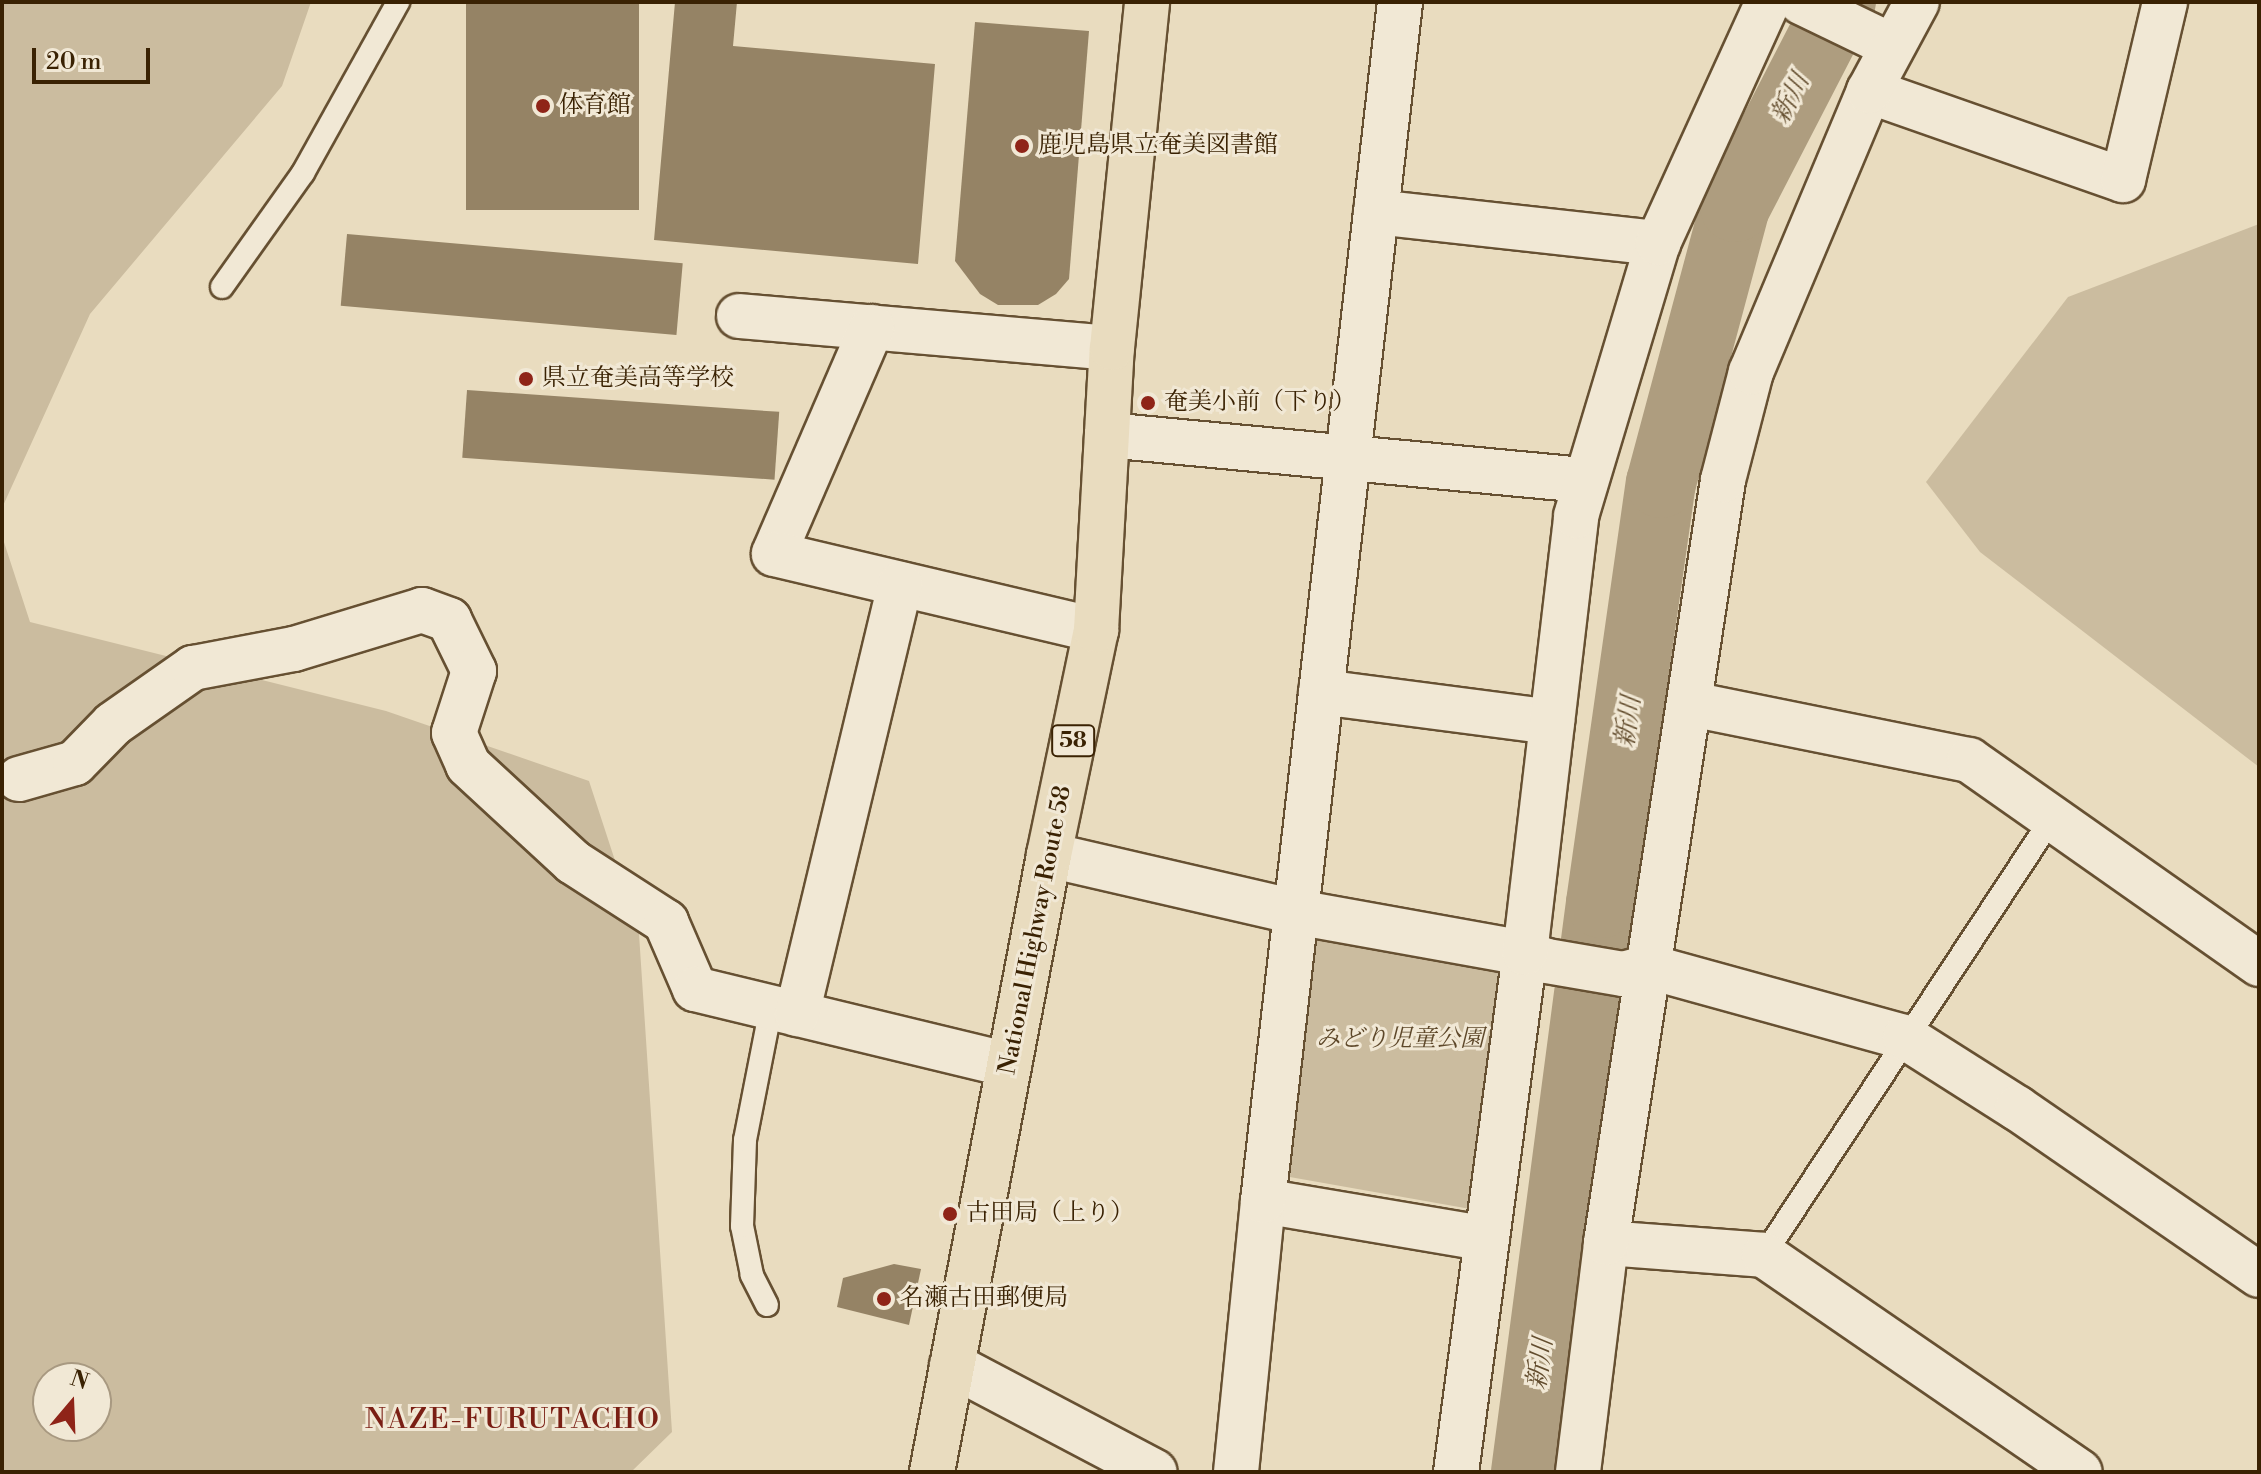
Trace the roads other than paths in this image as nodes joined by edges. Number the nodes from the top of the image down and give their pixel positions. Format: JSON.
{"nodes":[{"id":1,"x":398,"y":2,"type":"edge"},
{"id":2,"x":1147,"y":2,"type":"edge"},
{"id":3,"x":1400,"y":2,"type":"edge"},
{"id":4,"x":1768,"y":2,"type":"edge"},
{"id":5,"x":1801,"y":2,"type":"edge"},
{"id":6,"x":1917,"y":2,"type":"edge"},
{"id":7,"x":2165,"y":2,"type":"edge"},
{"id":8,"x":1892,"y":46,"type":"junction"},
{"id":9,"x":1869,"y":91,"type":"junction"},
{"id":10,"x":1376,"y":212,"type":"junction"},
{"id":11,"x":1658,"y":243,"type":"junction"},
{"id":12,"x":222,"y":287,"type":"dead end"},
{"id":13,"x":739,"y":316,"type":"dead end"},
{"id":14,"x":872,"y":327,"type":"junction"},
{"id":15,"x":1112,"y":348,"type":"junction"},
{"id":16,"x":1107,"y":435,"type":"junction"},
{"id":17,"x":1348,"y":455,"type":"junction"},
{"id":18,"x":1584,"y":480,"type":"junction"},
{"id":19,"x":900,"y":584,"type":"junction"},
{"id":20,"x":1096,"y":630,"type":"junction"},
{"id":21,"x":1321,"y":692,"type":"junction"},
{"id":22,"x":1691,"y":704,"type":"junction"},
{"id":23,"x":1552,"y":722,"type":"junction"},
{"id":24,"x":19,"y":779,"type":"dead end"},
{"id":25,"x":2052,"y":818,"type":"junction"},
{"id":26,"x":1049,"y":855,"type":"junction"},
{"id":27,"x":1296,"y":912,"type":"junction"},
{"id":28,"x":1536,"y":957,"type":"junction"},
{"id":29,"x":2259,"y":964,"type":"edge"},
{"id":30,"x":1636,"y":970,"type":"junction"},
{"id":31,"x":784,"y":1011,"type":"junction"},
{"id":32,"x":1905,"y":1037,"type":"junction"},
{"id":33,"x":1009,"y":1065,"type":"junction"},
{"id":34,"x":1263,"y":1201,"type":"junction"},
{"id":35,"x":1487,"y":1239,"type":"junction"},
{"id":36,"x":1606,"y":1243,"type":"junction"},
{"id":37,"x":1764,"y":1255,"type":"junction"},
{"id":38,"x":2259,"y":1275,"type":"edge"},
{"id":39,"x":767,"y":1305,"type":"dead end"},
{"id":40,"x":952,"y":1365,"type":"junction"},
{"id":41,"x":932,"y":1472,"type":"edge"},
{"id":42,"x":1155,"y":1472,"type":"edge"},
{"id":43,"x":1236,"y":1472,"type":"edge"},
{"id":44,"x":1456,"y":1472,"type":"edge"},
{"id":45,"x":1578,"y":1472,"type":"edge"},
{"id":46,"x":2080,"y":1472,"type":"edge"}],
"edges":[{"from":1,"to":12,"type":"lane"},
{"from":2,"to":15,"type":"highway","name":"National Highway Route 58","number":"58"},
{"from":3,"to":10,"type":"street"},
{"from":4,"to":11,"type":"street"},
{"from":5,"to":8,"type":"street"},
{"from":6,"to":8,"type":"street"},
{"from":7,"to":9,"type":"street"},
{"from":8,"to":9,"type":"street"},
{"from":9,"to":22,"type":"street"},
{"from":10,"to":11,"type":"street"},
{"from":10,"to":17,"type":"street"},
{"from":11,"to":18,"type":"street"},
{"from":13,"to":14,"type":"street"},
{"from":14,"to":15,"type":"street"},
{"from":14,"to":19,"type":"street"},
{"from":15,"to":16,"type":"highway","name":"National Highway Route 58","number":"58"},
{"from":16,"to":17,"type":"street"},
{"from":16,"to":20,"type":"highway","name":"National Highway Route 58","number":"58"},
{"from":17,"to":18,"type":"street"},
{"from":17,"to":21,"type":"street"},
{"from":18,"to":23,"type":"street"},
{"from":19,"to":20,"type":"street"},
{"from":19,"to":31,"type":"street"},
{"from":20,"to":26,"type":"highway","name":"National Highway Route 58","number":"58"},
{"from":21,"to":23,"type":"street"},
{"from":21,"to":27,"type":"street"},
{"from":22,"to":25,"type":"street"},
{"from":22,"to":30,"type":"street"},
{"from":23,"to":28,"type":"street"},
{"from":24,"to":31,"type":"street"},
{"from":25,"to":29,"type":"street"},
{"from":25,"to":32,"type":"lane"},
{"from":26,"to":27,"type":"street"},
{"from":26,"to":33,"type":"highway","name":"National Highway Route 58","number":"58"},
{"from":27,"to":28,"type":"street"},
{"from":27,"to":34,"type":"street"},
{"from":28,"to":30,"type":"street"},
{"from":28,"to":35,"type":"street"},
{"from":30,"to":32,"type":"street"},
{"from":30,"to":36,"type":"street"},
{"from":31,"to":33,"type":"street"},
{"from":31,"to":39,"type":"lane"},
{"from":32,"to":37,"type":"lane"},
{"from":32,"to":38,"type":"street"},
{"from":33,"to":40,"type":"highway","name":"National Highway Route 58","number":"58"},
{"from":34,"to":35,"type":"street"},
{"from":34,"to":43,"type":"street"},
{"from":35,"to":44,"type":"street"},
{"from":36,"to":37,"type":"street"},
{"from":36,"to":45,"type":"street"},
{"from":37,"to":46,"type":"street"},
{"from":40,"to":41,"type":"highway","name":"National Highway Route 58","number":"58"},
{"from":40,"to":42,"type":"street"}]}
